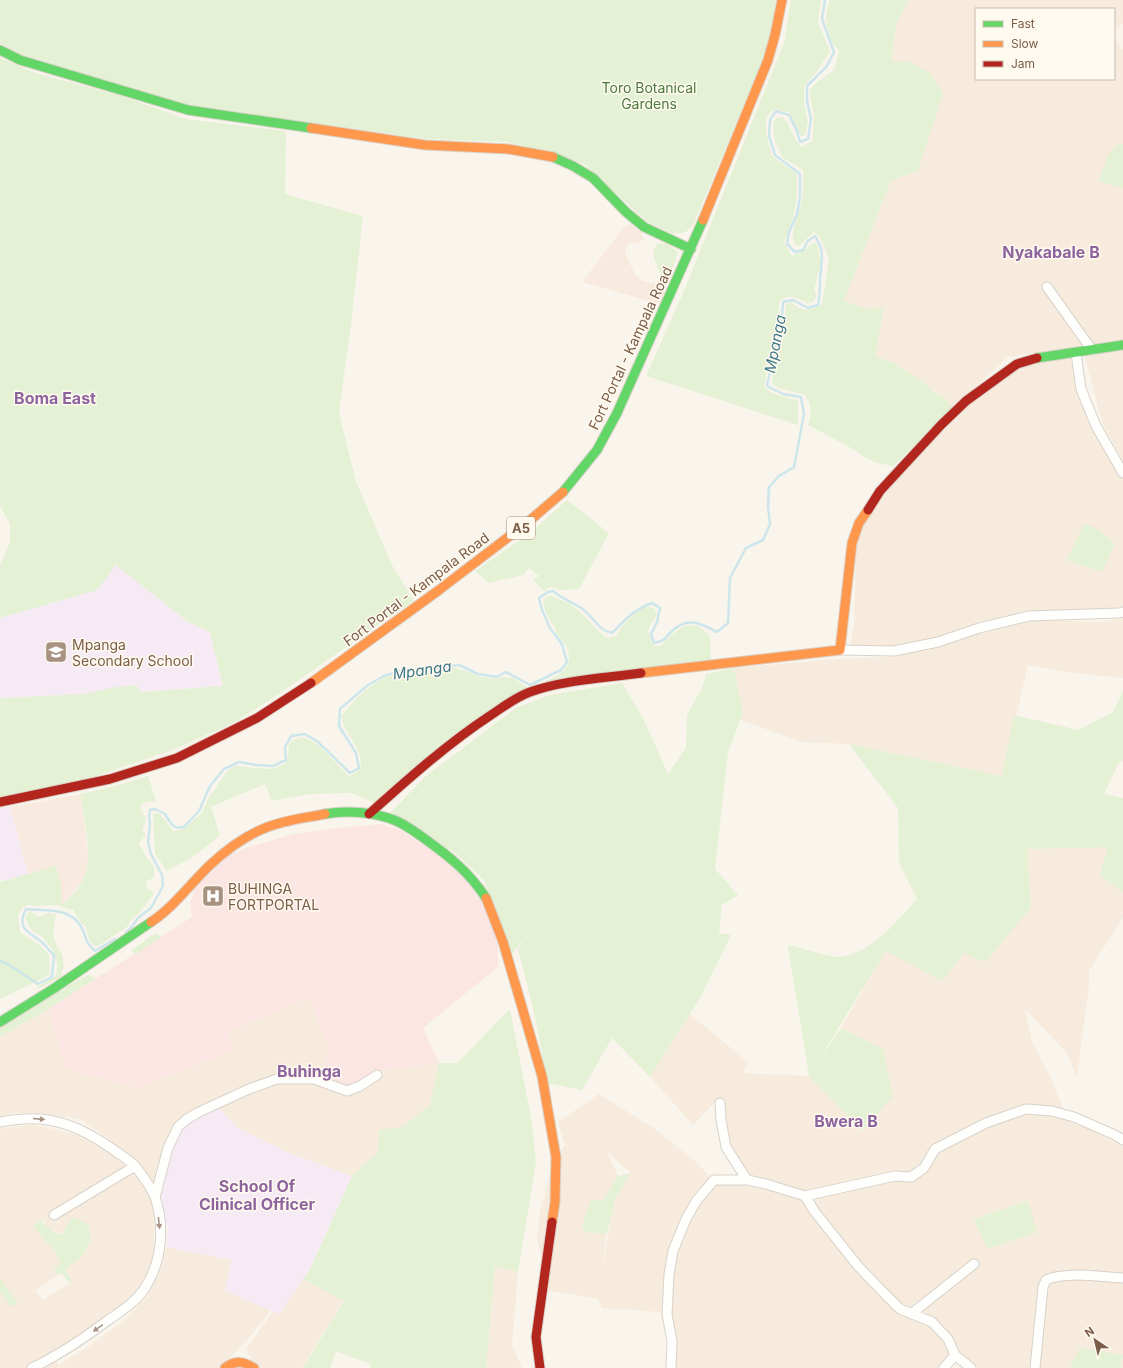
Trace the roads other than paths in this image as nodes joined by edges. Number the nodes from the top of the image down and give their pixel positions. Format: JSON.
{"nodes":[{"id":1,"x":782,"y":0,"type":"edge"},
{"id":2,"x":0,"y":50,"type":"edge"},
{"id":3,"x":691,"y":249,"type":"junction"},
{"id":4,"x":1048,"y":287,"type":"dead end"},
{"id":5,"x":1123,"y":345,"type":"edge"},
{"id":6,"x":1092,"y":350,"type":"junction"},
{"id":7,"x":1076,"y":353,"type":"junction"},
{"id":8,"x":1123,"y":473,"type":"edge"},
{"id":9,"x":1123,"y":612,"type":"edge"},
{"id":10,"x":840,"y":650,"type":"junction"},
{"id":11,"x":0,"y":802,"type":"edge"},
{"id":12,"x":369,"y":814,"type":"junction"},
{"id":13,"x":0,"y":1022,"type":"edge"},
{"id":14,"x":377,"y":1075,"type":"dead end"},
{"id":15,"x":720,"y":1103,"type":"dead end"},
{"id":16,"x":0,"y":1122,"type":"edge"},
{"id":17,"x":1123,"y":1140,"type":"edge"},
{"id":18,"x":135,"y":1166,"type":"junction"},
{"id":19,"x":748,"y":1180,"type":"junction"},
{"id":20,"x":805,"y":1196,"type":"junction"},
{"id":21,"x":155,"y":1197,"type":"junction"},
{"id":22,"x":54,"y":1215,"type":"dead end"},
{"id":23,"x":974,"y":1264,"type":"dead end"},
{"id":24,"x":1123,"y":1278,"type":"edge"},
{"id":25,"x":911,"y":1314,"type":"junction"},
{"id":26,"x":955,"y":1355,"type":"junction"},
{"id":27,"x":32,"y":1368,"type":"edge"},
{"id":28,"x":225,"y":1368,"type":"edge"},
{"id":29,"x":254,"y":1368,"type":"edge"},
{"id":30,"x":540,"y":1368,"type":"edge"},
{"id":31,"x":671,"y":1368,"type":"edge"},
{"id":32,"x":944,"y":1368,"type":"edge"},
{"id":33,"x":970,"y":1368,"type":"edge"},
{"id":34,"x":1035,"y":1368,"type":"edge"}],
"edges":[{"from":1,"to":3,"type":"main road","name":"Fort Portal - Kampala Road","number":"A5"},
{"from":2,"to":3,"type":"main road"},
{"from":3,"to":11,"type":"main road","name":"Fort Portal - Kampala Road","number":"A5"},
{"from":4,"to":6,"type":"street"},
{"from":5,"to":6,"type":"main road"},
{"from":6,"to":7,"type":"main road"},
{"from":7,"to":8,"type":"street"},
{"from":7,"to":10,"type":"main road"},
{"from":9,"to":10,"type":"street"},
{"from":10,"to":12,"type":"main road"},
{"from":12,"to":13,"type":"main road"},
{"from":12,"to":30,"type":"main road"},
{"from":14,"to":21,"type":"street"},
{"from":15,"to":19,"type":"street"},
{"from":16,"to":18,"type":"street","one_way":true},
{"from":17,"to":20,"type":"street"},
{"from":18,"to":21,"type":"street"},
{"from":18,"to":22,"type":"street"},
{"from":19,"to":20,"type":"street"},
{"from":19,"to":31,"type":"street"},
{"from":20,"to":25,"type":"street"},
{"from":21,"to":27,"type":"street","one_way":true},
{"from":23,"to":25,"type":"street"},
{"from":24,"to":34,"type":"street"},
{"from":25,"to":26,"type":"street"},
{"from":26,"to":32,"type":"street"},
{"from":26,"to":33,"type":"street"},
{"from":28,"to":29,"type":"main road"}]}
